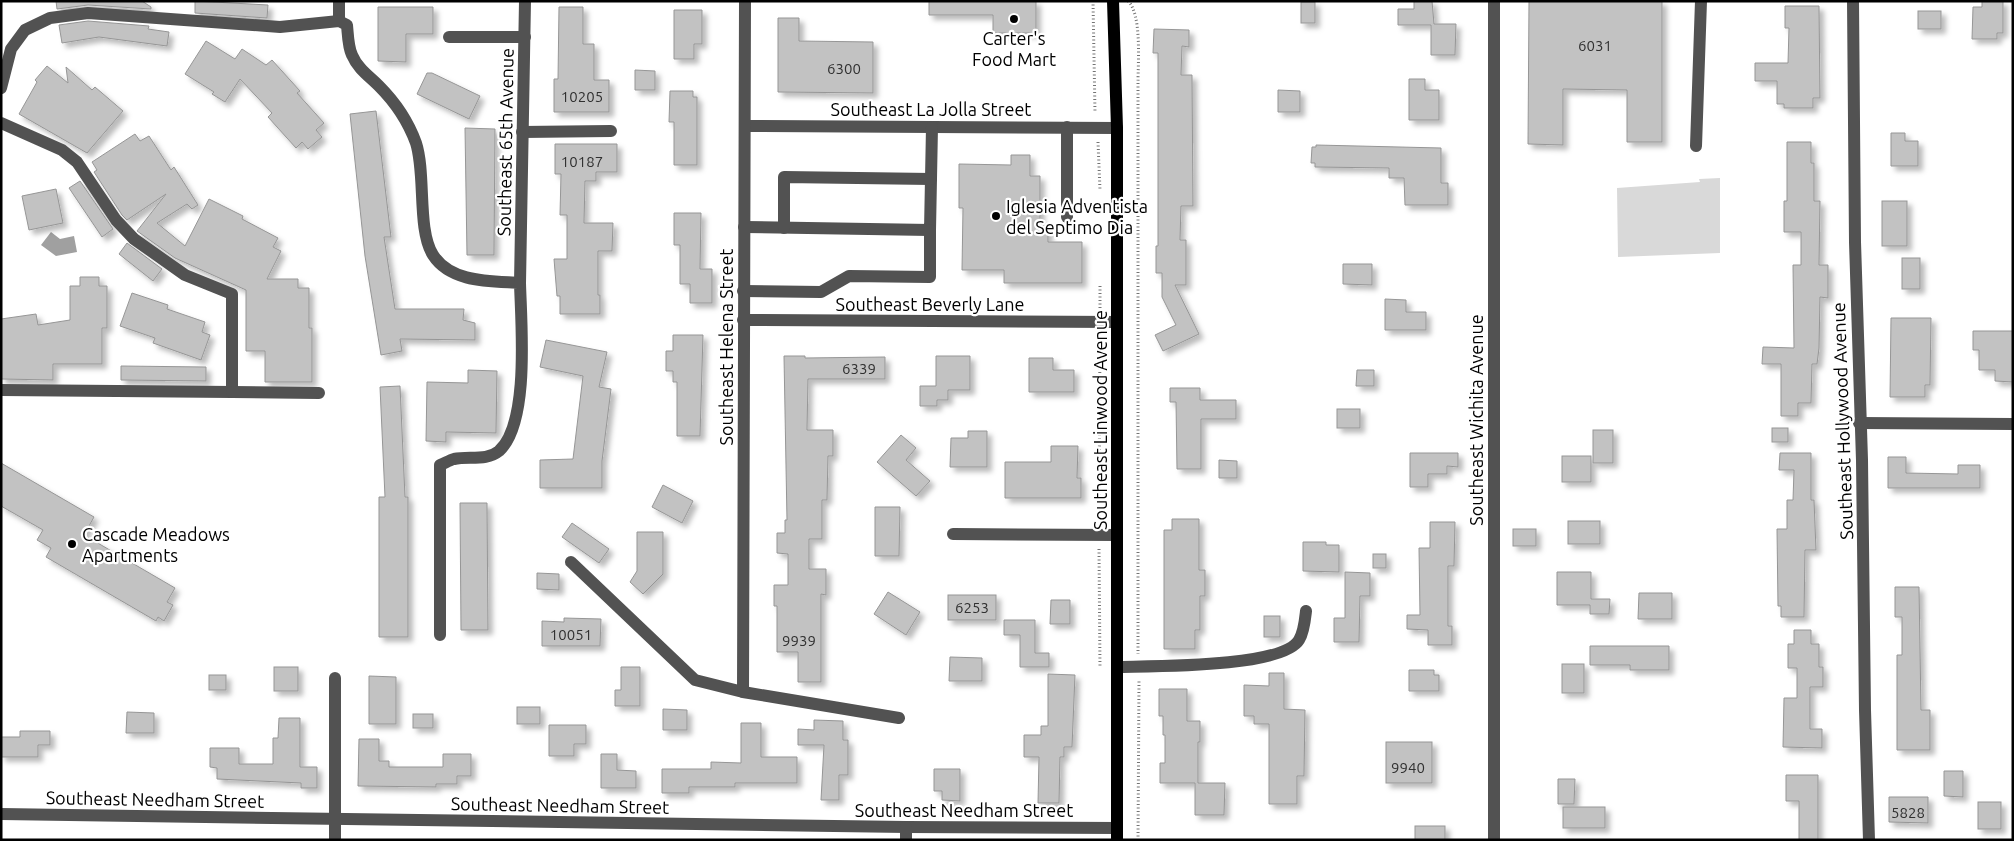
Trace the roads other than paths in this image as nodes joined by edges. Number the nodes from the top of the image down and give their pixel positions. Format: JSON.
{"nodes":[{"id":1,"x":338,"y":1,"type":"edge"},
{"id":2,"x":525,"y":1,"type":"edge"},
{"id":3,"x":745,"y":1,"type":"edge"},
{"id":4,"x":1113,"y":1,"type":"edge"},
{"id":5,"x":1494,"y":1,"type":"edge"},
{"id":6,"x":1700,"y":1,"type":"edge"},
{"id":7,"x":1852,"y":1,"type":"edge"},
{"id":8,"x":338,"y":21,"type":"junction"},
{"id":9,"x":449,"y":37,"type":"dead end"},
{"id":10,"x":525,"y":37,"type":"junction"},
{"id":11,"x":1,"y":88,"type":"edge"},
{"id":12,"x":1,"y":123,"type":"edge"},
{"id":13,"x":745,"y":126,"type":"junction"},
{"id":14,"x":932,"y":127,"type":"junction"},
{"id":15,"x":1067,"y":127,"type":"junction"},
{"id":16,"x":1117,"y":128,"type":"junction"},
{"id":17,"x":611,"y":131,"type":"dead end"},
{"id":18,"x":522,"y":132,"type":"junction"},
{"id":19,"x":1696,"y":146,"type":"dead end"},
{"id":20,"x":931,"y":179,"type":"junction"},
{"id":21,"x":1067,"y":217,"type":"dead end"},
{"id":22,"x":744,"y":227,"type":"junction"},
{"id":23,"x":784,"y":228,"type":"junction"},
{"id":24,"x":930,"y":230,"type":"junction"},
{"id":25,"x":520,"y":283,"type":"junction"},
{"id":26,"x":743,"y":291,"type":"junction"},
{"id":27,"x":743,"y":320,"type":"junction"},
{"id":28,"x":1118,"y":322,"type":"junction"},
{"id":29,"x":1,"y":390,"type":"edge"},
{"id":30,"x":232,"y":392,"type":"junction"},
{"id":31,"x":319,"y":393,"type":"dead end"},
{"id":32,"x":1860,"y":423,"type":"junction"},
{"id":33,"x":2013,"y":424,"type":"edge"},
{"id":34,"x":952,"y":534,"type":"dead end"},
{"id":35,"x":1118,"y":535,"type":"junction"},
{"id":36,"x":571,"y":562,"type":"dead end"},
{"id":37,"x":1306,"y":611,"type":"dead end"},
{"id":38,"x":440,"y":634,"type":"dead end"},
{"id":39,"x":1118,"y":667,"type":"junction"},
{"id":40,"x":336,"y":678,"type":"dead end"},
{"id":41,"x":743,"y":692,"type":"junction"},
{"id":42,"x":899,"y":718,"type":"dead end"},
{"id":43,"x":1,"y":814,"type":"edge"},
{"id":44,"x":335,"y":819,"type":"junction"},
{"id":45,"x":906,"y":834,"type":"edge"},
{"id":46,"x":1118,"y":834,"type":"edge"},
{"id":47,"x":335,"y":840,"type":"edge"},
{"id":48,"x":1494,"y":840,"type":"edge"},
{"id":49,"x":1869,"y":840,"type":"edge"}],
"edges":[{"from":1,"to":8,"type":"street"},
{"from":2,"to":10,"type":"street","name":"Southeast 65th Avenue"},
{"from":3,"to":13,"type":"street","name":"Southeast Helena Street"},
{"from":4,"to":16,"type":"main road","name":"Southeast Linwood Avenue"},
{"from":5,"to":48,"type":"street","name":"Southeast Wichita Avenue"},
{"from":6,"to":19,"type":"street"},
{"from":7,"to":32,"type":"street","name":"Southeast Hollywood Avenue"},
{"from":8,"to":11,"type":"street"},
{"from":8,"to":25,"type":"street"},
{"from":9,"to":10,"type":"street"},
{"from":10,"to":18,"type":"street","name":"Southeast 65th Avenue"},
{"from":12,"to":30,"type":"street"},
{"from":13,"to":14,"type":"street","name":"Southeast La Jolla Street"},
{"from":13,"to":22,"type":"street","name":"Southeast Helena Street"},
{"from":14,"to":15,"type":"street","name":"Southeast La Jolla Street"},
{"from":14,"to":20,"type":"street"},
{"from":15,"to":16,"type":"street","name":"Southeast La Jolla Street"},
{"from":15,"to":21,"type":"street"},
{"from":16,"to":28,"type":"main road","name":"Southeast Linwood Avenue"},
{"from":17,"to":18,"type":"street"},
{"from":18,"to":25,"type":"street","name":"Southeast 65th Avenue"},
{"from":20,"to":23,"type":"street"},
{"from":20,"to":24,"type":"street"},
{"from":22,"to":23,"type":"street"},
{"from":22,"to":26,"type":"street","name":"Southeast Helena Street"},
{"from":23,"to":24,"type":"street"},
{"from":24,"to":26,"type":"street"},
{"from":25,"to":38,"type":"street","name":"Southeast 65th Avenue"},
{"from":26,"to":27,"type":"street","name":"Southeast Helena Street"},
{"from":27,"to":28,"type":"street","name":"Southeast Beverly Lane"},
{"from":27,"to":41,"type":"street","name":"Southeast Helena Street"},
{"from":28,"to":35,"type":"main road","name":"Southeast Linwood Avenue"},
{"from":29,"to":30,"type":"street"},
{"from":30,"to":31,"type":"street"},
{"from":32,"to":33,"type":"street"},
{"from":32,"to":49,"type":"street","name":"Southeast Hollywood Avenue"},
{"from":34,"to":35,"type":"street"},
{"from":35,"to":39,"type":"main road","name":"Southeast Linwood Avenue"},
{"from":36,"to":41,"type":"street"},
{"from":37,"to":39,"type":"street"},
{"from":39,"to":46,"type":"main road","name":"Southeast Linwood Avenue"},
{"from":40,"to":44,"type":"street"},
{"from":41,"to":42,"type":"street"},
{"from":43,"to":44,"type":"street","name":"Southeast Needham Street"},
{"from":44,"to":45,"type":"street","name":"Southeast Needham Street"},
{"from":44,"to":47,"type":"street"},
{"from":45,"to":46,"type":"street","name":"Southeast Needham Street"}]}
